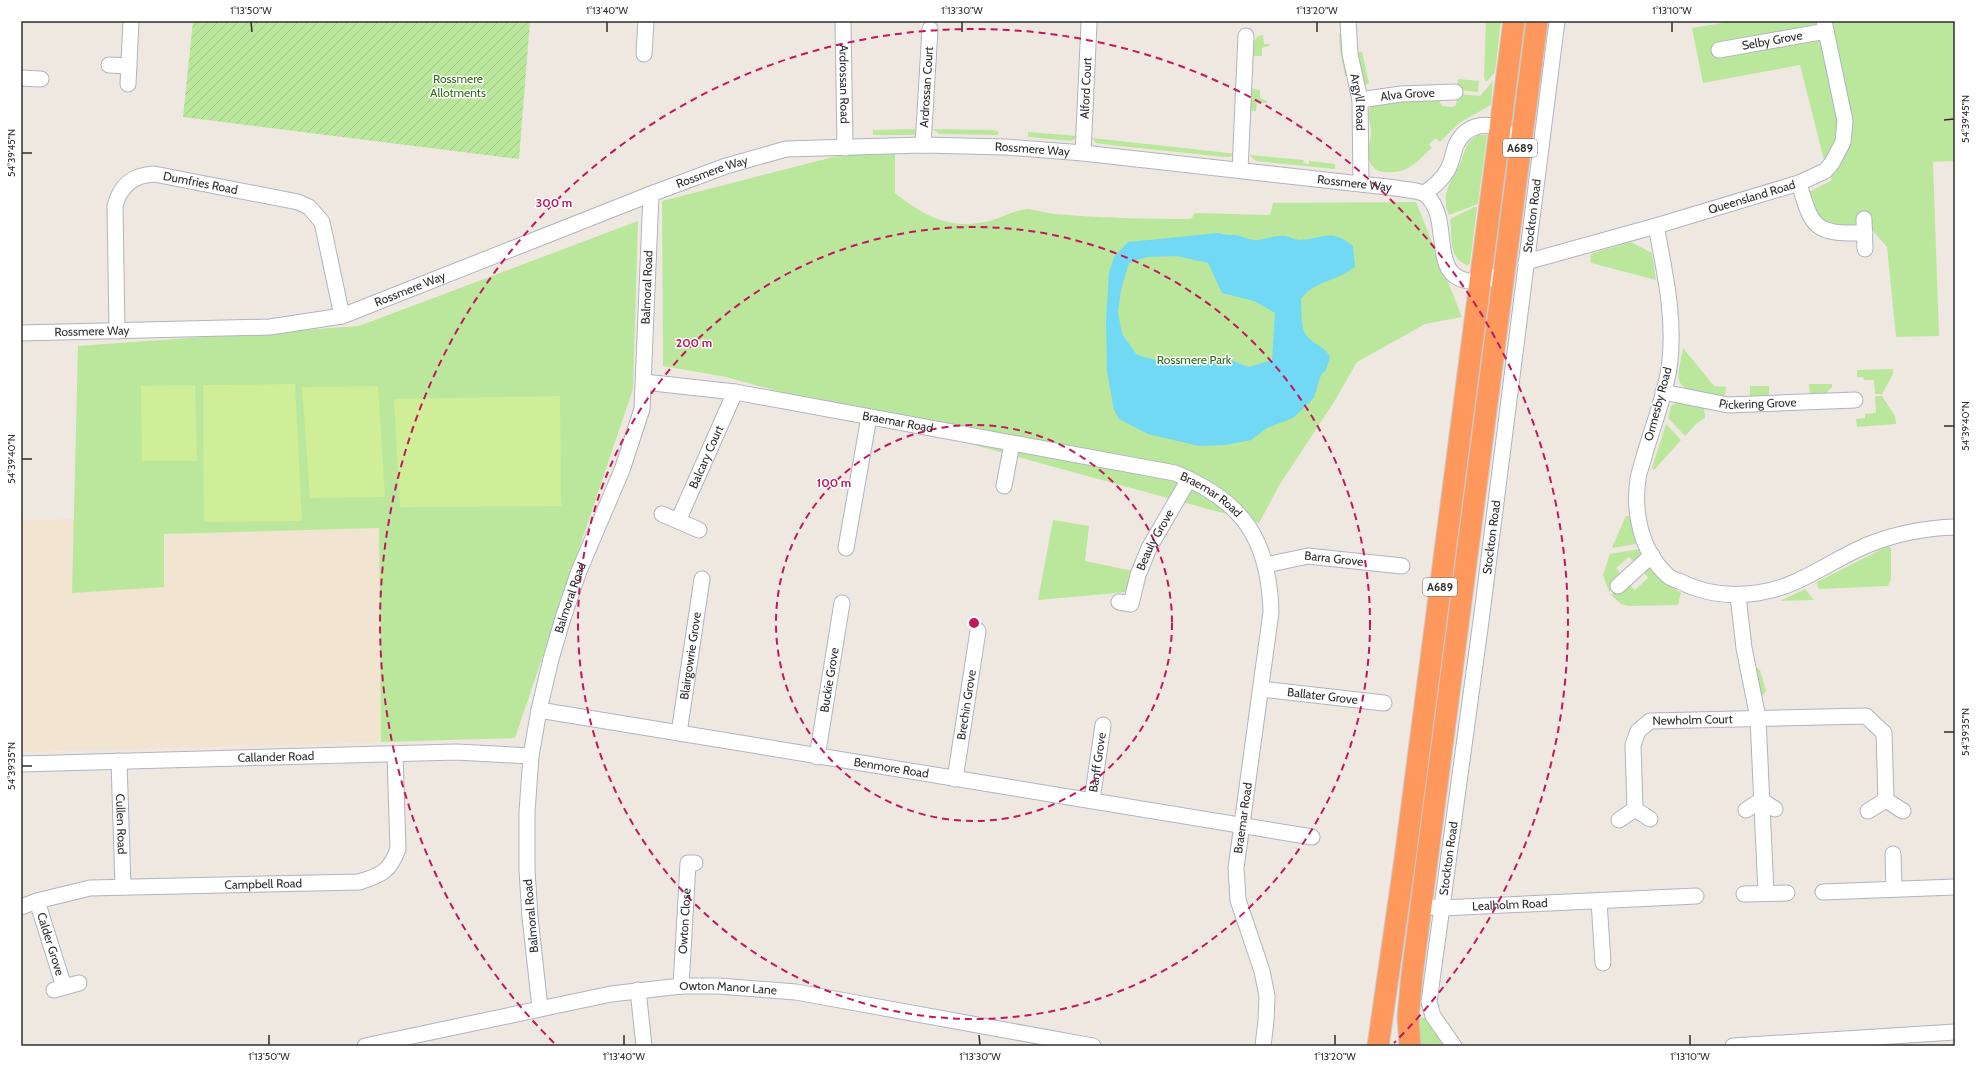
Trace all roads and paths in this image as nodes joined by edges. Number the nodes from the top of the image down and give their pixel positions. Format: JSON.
{"nodes":[{"id":1,"x":131,"y":21,"type":"edge"},
{"id":2,"x":646,"y":21,"type":"edge"},
{"id":3,"x":843,"y":21,"type":"edge"},
{"id":4,"x":1348,"y":21,"type":"edge"},
{"id":5,"x":1514,"y":21,"type":"edge"},
{"id":6,"x":1537,"y":21,"type":"edge"},
{"id":7,"x":1557,"y":21,"type":"edge"},
{"id":8,"x":1089,"y":23,"type":"dead end"},
{"id":9,"x":1825,"y":26,"type":"edge"},
{"id":10,"x":930,"y":29,"type":"dead end"},
{"id":11,"x":1246,"y":36,"type":"dead end"},
{"id":12,"x":1719,"y":50,"type":"dead end"},
{"id":13,"x":644,"y":54,"type":"dead end"},
{"id":14,"x":109,"y":65,"type":"dead end"},
{"id":15,"x":129,"y":66,"type":"junction"},
{"id":16,"x":21,"y":78,"type":"edge"},
{"id":17,"x":42,"y":79,"type":"dead end"},
{"id":18,"x":128,"y":84,"type":"dead end"},
{"id":19,"x":1455,"y":92,"type":"dead end"},
{"id":20,"x":1360,"y":100,"type":"junction"},
{"id":21,"x":1500,"y":128,"type":"junction"},
{"id":22,"x":1521,"y":141,"type":"junction"},
{"id":23,"x":923,"y":145,"type":"junction"},
{"id":24,"x":845,"y":148,"type":"junction"},
{"id":25,"x":1083,"y":153,"type":"junction"},
{"id":26,"x":1240,"y":170,"type":"junction"},
{"id":27,"x":1799,"y":183,"type":"junction"},
{"id":28,"x":1361,"y":184,"type":"junction"},
{"id":29,"x":1425,"y":193,"type":"junction"},
{"id":30,"x":651,"y":194,"type":"junction"},
{"id":31,"x":1656,"y":226,"type":"junction"},
{"id":32,"x":1865,"y":249,"type":"dead end"},
{"id":33,"x":1526,"y":262,"type":"junction"},
{"id":34,"x":1504,"y":274,"type":"junction"},
{"id":35,"x":1480,"y":280,"type":"junction"},
{"id":36,"x":342,"y":316,"type":"junction"},
{"id":37,"x":1507,"y":327,"type":"junction"},
{"id":38,"x":117,"y":331,"type":"junction"},
{"id":39,"x":21,"y":333,"type":"edge"},
{"id":40,"x":644,"y":382,"type":"junction"},
{"id":41,"x":734,"y":392,"type":"junction"},
{"id":42,"x":1663,"y":392,"type":"junction"},
{"id":43,"x":1855,"y":400,"type":"dead end"},
{"id":44,"x":869,"y":417,"type":"junction"},
{"id":45,"x":1012,"y":444,"type":"junction"},
{"id":46,"x":1189,"y":479,"type":"junction"},
{"id":47,"x":1004,"y":486,"type":"dead end"},
{"id":48,"x":662,"y":514,"type":"dead end"},
{"id":49,"x":678,"y":521,"type":"junction"},
{"id":50,"x":1955,"y":527,"type":"edge"},
{"id":51,"x":699,"y":530,"type":"dead end"},
{"id":52,"x":846,"y":548,"type":"dead end"},
{"id":53,"x":1652,"y":555,"type":"junction"},
{"id":54,"x":1266,"y":564,"type":"junction"},
{"id":55,"x":1402,"y":566,"type":"dead end"},
{"id":56,"x":702,"y":578,"type":"dead end"},
{"id":57,"x":1618,"y":586,"type":"dead end"},
{"id":58,"x":1738,"y":596,"type":"junction"},
{"id":59,"x":842,"y":603,"type":"dead end"},
{"id":60,"x":1131,"y":604,"type":"dead end"},
{"id":61,"x":978,"y":631,"type":"dead end"},
{"id":62,"x":1261,"y":689,"type":"junction"},
{"id":63,"x":1384,"y":702,"type":"dead end"},
{"id":64,"x":539,"y":710,"type":"junction"},
{"id":65,"x":1758,"y":718,"type":"junction"},
{"id":66,"x":1103,"y":726,"type":"dead end"},
{"id":67,"x":680,"y":733,"type":"junction"},
{"id":68,"x":396,"y":754,"type":"junction"},
{"id":69,"x":531,"y":756,"type":"junction"},
{"id":70,"x":817,"y":756,"type":"junction"},
{"id":71,"x":119,"y":761,"type":"junction"},
{"id":72,"x":21,"y":764,"type":"edge"},
{"id":73,"x":955,"y":779,"type":"junction"},
{"id":74,"x":1092,"y":800,"type":"junction"},
{"id":75,"x":1760,"y":800,"type":"junction"},
{"id":76,"x":1886,"y":800,"type":"junction"},
{"id":77,"x":1636,"y":809,"type":"junction"},
{"id":78,"x":1775,"y":809,"type":"dead end"},
{"id":79,"x":1746,"y":810,"type":"dead end"},
{"id":80,"x":1868,"y":811,"type":"dead end"},
{"id":81,"x":1903,"y":811,"type":"dead end"},
{"id":82,"x":1650,"y":819,"type":"dead end"},
{"id":83,"x":1619,"y":820,"type":"dead end"},
{"id":84,"x":1243,"y":826,"type":"junction"},
{"id":85,"x":1312,"y":837,"type":"dead end"},
{"id":86,"x":1893,"y":854,"type":"dead end"},
{"id":87,"x":695,"y":863,"type":"dead end"},
{"id":88,"x":122,"y":887,"type":"junction"},
{"id":89,"x":1955,"y":887,"type":"edge"},
{"id":90,"x":1894,"y":889,"type":"junction"},
{"id":91,"x":1824,"y":892,"type":"dead end"},
{"id":92,"x":1766,"y":893,"type":"junction"},
{"id":93,"x":1787,"y":893,"type":"dead end"},
{"id":94,"x":1744,"y":894,"type":"dead end"},
{"id":95,"x":1696,"y":896,"type":"dead end"},
{"id":96,"x":1599,"y":900,"type":"junction"},
{"id":97,"x":37,"y":901,"type":"junction"},
{"id":98,"x":1422,"y":905,"type":"junction"},
{"id":99,"x":21,"y":907,"type":"edge"},
{"id":100,"x":1442,"y":908,"type":"junction"},
{"id":101,"x":1603,"y":963,"type":"dead end"},
{"id":102,"x":79,"y":983,"type":"dead end"},
{"id":103,"x":681,"y":986,"type":"junction"},
{"id":104,"x":638,"y":990,"type":"junction"},
{"id":105,"x":540,"y":1008,"type":"junction"},
{"id":106,"x":1955,"y":1032,"type":"edge"},
{"id":107,"x":365,"y":1046,"type":"edge"},
{"id":108,"x":644,"y":1046,"type":"edge"},
{"id":109,"x":1093,"y":1046,"type":"edge"},
{"id":110,"x":1263,"y":1046,"type":"edge"},
{"id":111,"x":1378,"y":1046,"type":"edge"},
{"id":112,"x":1410,"y":1046,"type":"edge"},
{"id":113,"x":1454,"y":1046,"type":"edge"},
{"id":114,"x":1733,"y":1046,"type":"edge"}],
"edges":[{"from":1,"to":15,"type":"street"},
{"from":2,"to":13,"type":"street"},
{"from":3,"to":24,"type":"street","name":"Ardrossan Road"},
{"from":4,"to":20,"type":"street","name":"Argyll Road"},
{"from":5,"to":21,"type":"highway","number":"A689"},
{"from":6,"to":22,"type":"highway","name":"Stockton Road","number":"A689"},
{"from":7,"to":33,"type":"street","name":"Stockton Road"},
{"from":8,"to":25,"type":"street","name":"Alford Court"},
{"from":9,"to":12,"type":"street","name":"Selby Grove"},
{"from":9,"to":27,"type":"street","name":"Queensland Road"},
{"from":10,"to":23,"type":"street","name":"Ardrossan Court"},
{"from":11,"to":26,"type":"street"},
{"from":14,"to":15,"type":"street"},
{"from":15,"to":18,"type":"street"},
{"from":16,"to":17,"type":"street"},
{"from":19,"to":20,"type":"street","name":"Alva Grove"},
{"from":20,"to":28,"type":"street","name":"Argyll Road"},
{"from":21,"to":22,"type":"street"},
{"from":21,"to":29,"type":"street"},
{"from":21,"to":35,"type":"highway","number":"A689"},
{"from":22,"to":34,"type":"highway","name":"Stockton Road","number":"A689"},
{"from":23,"to":24,"type":"street","name":"Rossmere Way"},
{"from":23,"to":25,"type":"street","name":"Rossmere Way"},
{"from":24,"to":30,"type":"street","name":"Rossmere Way"},
{"from":25,"to":26,"type":"street","name":"Rossmere Way"},
{"from":26,"to":28,"type":"street","name":"Rossmere Way"},
{"from":27,"to":31,"type":"street","name":"Queensland Road"},
{"from":27,"to":32,"type":"street"},
{"from":28,"to":29,"type":"street","name":"Rossmere Way"},
{"from":29,"to":35,"type":"street"},
{"from":30,"to":36,"type":"street","name":"Rossmere Way"},
{"from":30,"to":40,"type":"street","name":"Balmoral Road"},
{"from":31,"to":33,"type":"street","name":"Queensland Road"},
{"from":31,"to":42,"type":"street","name":"Ormesby Road"},
{"from":33,"to":37,"type":"street","name":"Stockton Road"},
{"from":34,"to":35,"type":"street"},
{"from":34,"to":37,"type":"highway","name":"Stockton Road","number":"A689"},
{"from":35,"to":111,"type":"highway","number":"A689"},
{"from":36,"to":38,"type":"street","name":"Rossmere Way"},
{"from":36,"to":38,"type":"street","name":"Dumfries Road"},
{"from":37,"to":98,"type":"highway","name":"Stockton Road","number":"A689"},
{"from":37,"to":100,"type":"street","name":"Stockton Road"},
{"from":38,"to":39,"type":"street","name":"Rossmere Way"},
{"from":40,"to":41,"type":"street","name":"Braemar Road"},
{"from":40,"to":64,"type":"street","name":"Balmoral Road"},
{"from":41,"to":44,"type":"street","name":"Braemar Road"},
{"from":41,"to":49,"type":"street","name":"Balcary Court"},
{"from":42,"to":43,"type":"street","name":"Pickering Grove"},
{"from":42,"to":53,"type":"street","name":"Ormesby Road"},
{"from":44,"to":45,"type":"street","name":"Braemar Road"},
{"from":44,"to":52,"type":"street"},
{"from":45,"to":46,"type":"street","name":"Braemar Road"},
{"from":45,"to":47,"type":"street"},
{"from":46,"to":54,"type":"street","name":"Braemar Road"},
{"from":46,"to":60,"type":"street","name":"Beauly Grove"},
{"from":48,"to":49,"type":"street"},
{"from":49,"to":51,"type":"street"},
{"from":50,"to":58,"type":"street","name":"Ormesby Road"},
{"from":53,"to":57,"type":"street"},
{"from":53,"to":58,"type":"street","name":"Ormesby Road"},
{"from":54,"to":55,"type":"street","name":"Barra Grove"},
{"from":54,"to":62,"type":"street","name":"Braemar Road"},
{"from":56,"to":67,"type":"street","name":"Blairgowrie Grove"},
{"from":58,"to":65,"type":"street"},
{"from":59,"to":70,"type":"street","name":"Buckie Grove"},
{"from":61,"to":73,"type":"street","name":"Brechin Grove"},
{"from":62,"to":63,"type":"street","name":"Ballater Grove"},
{"from":62,"to":84,"type":"street","name":"Braemar Road"},
{"from":64,"to":67,"type":"street","name":"Benmore Road"},
{"from":64,"to":69,"type":"street","name":"Balmoral Road"},
{"from":65,"to":75,"type":"street"},
{"from":65,"to":76,"type":"street","name":"Newholm Court"},
{"from":65,"to":77,"type":"street","name":"Newholm Court"},
{"from":66,"to":74,"type":"street","name":"Banff Grove"},
{"from":67,"to":70,"type":"street","name":"Benmore Road"},
{"from":68,"to":69,"type":"street","name":"Callander Road"},
{"from":68,"to":71,"type":"street","name":"Callander Road"},
{"from":68,"to":88,"type":"street","name":"Campbell Road"},
{"from":69,"to":105,"type":"street","name":"Balmoral Road"},
{"from":70,"to":73,"type":"street","name":"Benmore Road"},
{"from":71,"to":72,"type":"street","name":"Callander Road"},
{"from":71,"to":88,"type":"street","name":"Cullen Road"},
{"from":73,"to":74,"type":"street","name":"Benmore Road"},
{"from":74,"to":84,"type":"street","name":"Benmore Road"},
{"from":75,"to":78,"type":"street"},
{"from":75,"to":79,"type":"street"},
{"from":75,"to":92,"type":"street"},
{"from":76,"to":80,"type":"street"},
{"from":76,"to":81,"type":"street"},
{"from":77,"to":82,"type":"street"},
{"from":77,"to":83,"type":"street"},
{"from":84,"to":85,"type":"street","name":"Benmore Road"},
{"from":84,"to":110,"type":"street","name":"Braemar Road"},
{"from":86,"to":90,"type":"street"},
{"from":87,"to":103,"type":"street","name":"Owton Close"},
{"from":88,"to":97,"type":"street","name":"Campbell Road"},
{"from":89,"to":90,"type":"street"},
{"from":90,"to":91,"type":"street"},
{"from":92,"to":93,"type":"street"},
{"from":92,"to":94,"type":"street"},
{"from":95,"to":96,"type":"street","name":"Lealholm Road"},
{"from":96,"to":100,"type":"street","name":"Lealholm Road"},
{"from":96,"to":101,"type":"street"},
{"from":97,"to":99,"type":"street","name":"Campbell Road"},
{"from":97,"to":102,"type":"street","name":"Calder Grove"},
{"from":98,"to":100,"type":"street","name":"Lealholm Road"},
{"from":98,"to":112,"type":"highway","name":"Stockton Road","number":"A689"},
{"from":100,"to":113,"type":"street","name":"Stockton Road"},
{"from":103,"to":104,"type":"street","name":"Owton Manor Lane"},
{"from":103,"to":109,"type":"street","name":"Owton Manor Lane"},
{"from":104,"to":105,"type":"street","name":"Owton Manor Lane"},
{"from":104,"to":108,"type":"street"},
{"from":105,"to":107,"type":"street","name":"Owton Manor Lane"},
{"from":106,"to":114,"type":"street"}]}
